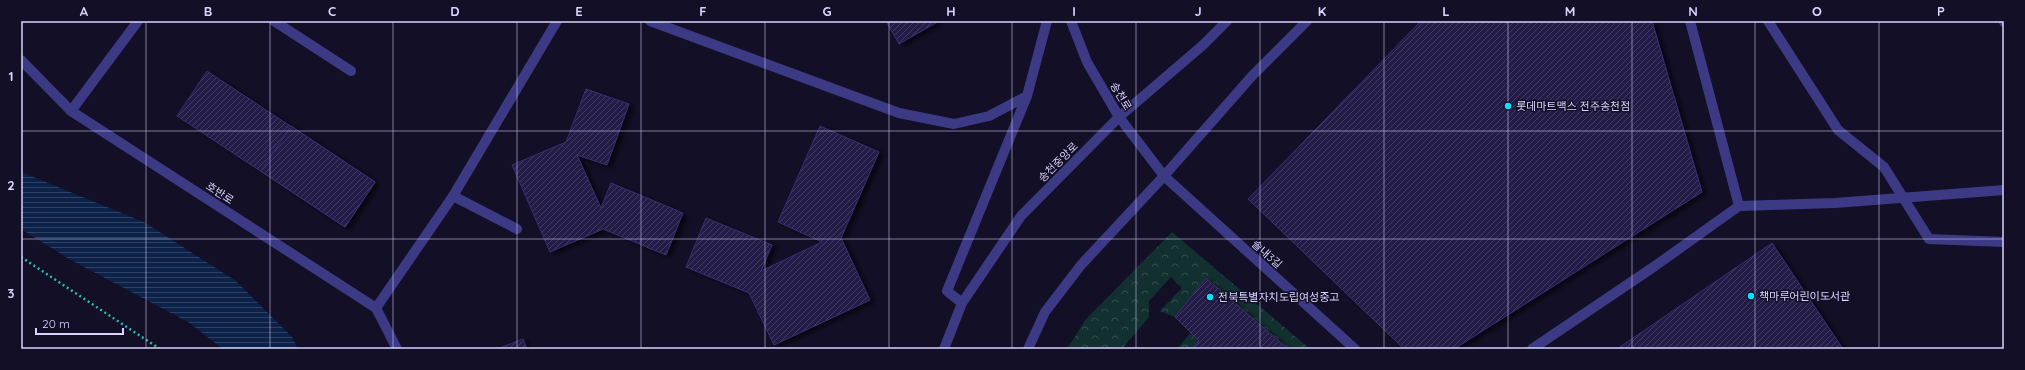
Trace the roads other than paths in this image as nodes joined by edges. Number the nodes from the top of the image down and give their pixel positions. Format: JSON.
{"nodes":[{"id":1,"x":138,"y":21,"type":"edge"},
{"id":2,"x":274,"y":21,"type":"edge"},
{"id":3,"x":557,"y":21,"type":"edge"},
{"id":4,"x":650,"y":21,"type":"edge"},
{"id":5,"x":1047,"y":21,"type":"edge"},
{"id":6,"x":1071,"y":21,"type":"edge"},
{"id":7,"x":1227,"y":21,"type":"edge"},
{"id":8,"x":1307,"y":21,"type":"edge"},
{"id":9,"x":1690,"y":21,"type":"edge"},
{"id":10,"x":1768,"y":21,"type":"edge"},
{"id":11,"x":21,"y":60,"type":"edge"},
{"id":12,"x":351,"y":71,"type":"dead end"},
{"id":13,"x":1027,"y":96,"type":"junction"},
{"id":14,"x":71,"y":111,"type":"junction"},
{"id":15,"x":1119,"y":117,"type":"junction"},
{"id":16,"x":1164,"y":176,"type":"junction"},
{"id":17,"x":2004,"y":190,"type":"edge"},
{"id":18,"x":453,"y":196,"type":"junction"},
{"id":19,"x":1903,"y":197,"type":"junction"},
{"id":20,"x":1739,"y":206,"type":"junction"},
{"id":21,"x":517,"y":229,"type":"dead end"},
{"id":22,"x":2004,"y":242,"type":"edge"},
{"id":23,"x":962,"y":303,"type":"junction"},
{"id":24,"x":376,"y":308,"type":"junction"},
{"id":25,"x":398,"y":349,"type":"edge"},
{"id":26,"x":944,"y":349,"type":"edge"},
{"id":27,"x":1028,"y":349,"type":"edge"},
{"id":28,"x":1355,"y":349,"type":"edge"},
{"id":29,"x":1532,"y":349,"type":"edge"}],
"edges":[{"from":1,"to":14,"type":"street"},
{"from":2,"to":12,"type":"street"},
{"from":3,"to":18,"type":"street"},
{"from":4,"to":13,"type":"street"},
{"from":5,"to":13,"type":"street"},
{"from":6,"to":15,"type":"street","name":"송천로"},
{"from":7,"to":15,"type":"street","name":"송천중앙로"},
{"from":8,"to":16,"type":"street"},
{"from":9,"to":20,"type":"street"},
{"from":10,"to":19,"type":"street"},
{"from":11,"to":14,"type":"street","name":"호반로"},
{"from":13,"to":23,"type":"street"},
{"from":14,"to":24,"type":"street","name":"호반로"},
{"from":15,"to":16,"type":"street","name":"송천로"},
{"from":15,"to":23,"type":"street","name":"송천중앙로"},
{"from":16,"to":27,"type":"street"},
{"from":16,"to":28,"type":"street","name":"솔내3길"},
{"from":17,"to":19,"type":"street"},
{"from":18,"to":21,"type":"street"},
{"from":18,"to":24,"type":"street"},
{"from":19,"to":20,"type":"street"},
{"from":19,"to":22,"type":"street"},
{"from":20,"to":29,"type":"street"},
{"from":23,"to":26,"type":"street","name":"송천중앙로"},
{"from":24,"to":25,"type":"street","name":"호반로"}]}
